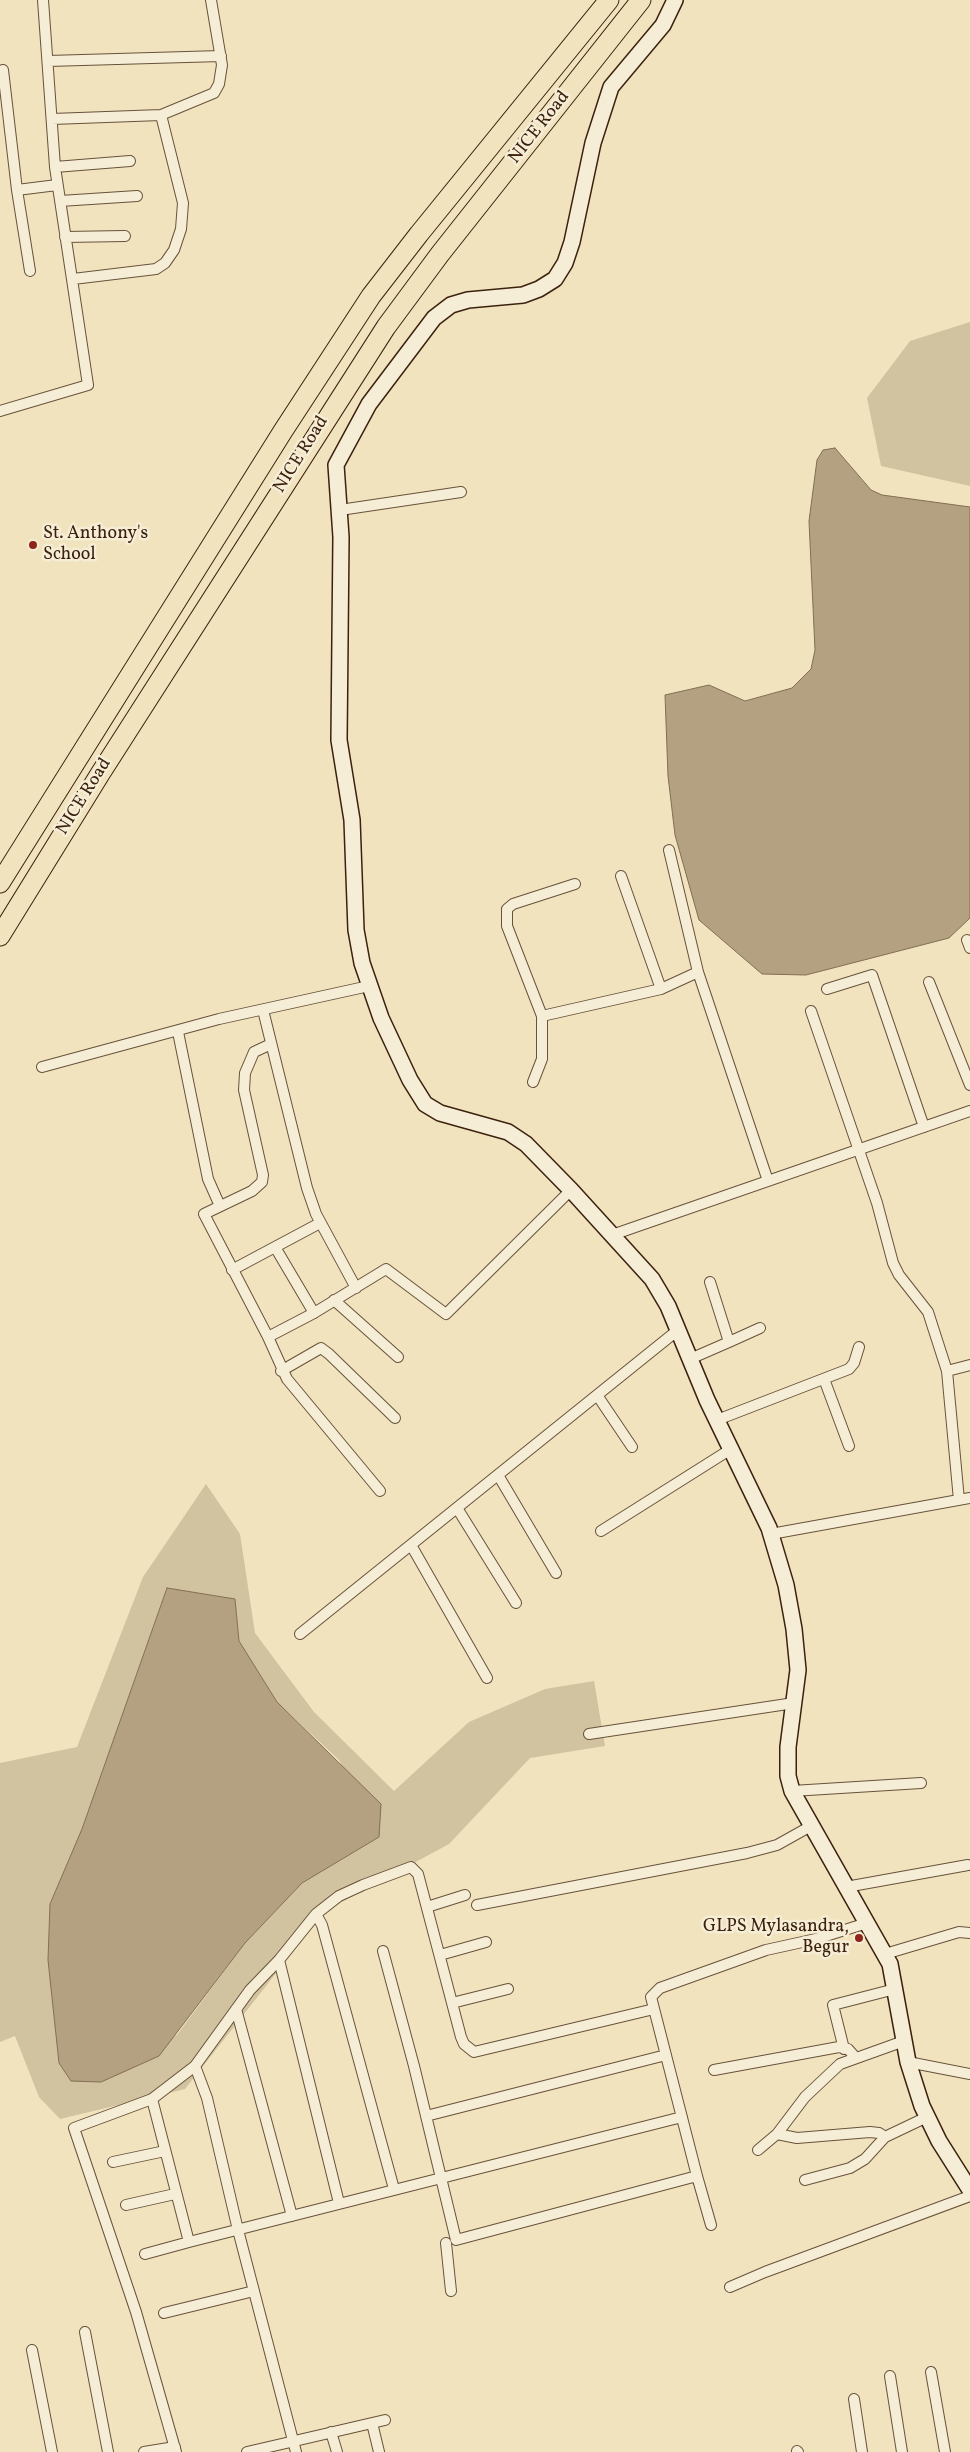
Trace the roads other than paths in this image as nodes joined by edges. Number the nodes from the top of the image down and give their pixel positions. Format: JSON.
{"nodes":[{"id":1,"x":43,"y":0,"type":"edge"},
{"id":2,"x":211,"y":0,"type":"edge"},
{"id":3,"x":609,"y":0,"type":"edge"},
{"id":4,"x":641,"y":0,"type":"edge"},
{"id":5,"x":675,"y":0,"type":"edge"},
{"id":6,"x":221,"y":56,"type":"junction"},
{"id":7,"x":48,"y":61,"type":"junction"},
{"id":8,"x":3,"y":70,"type":"dead end"},
{"id":9,"x":161,"y":115,"type":"junction"},
{"id":10,"x":52,"y":119,"type":"junction"},
{"id":11,"x":130,"y":160,"type":"dead end"},
{"id":12,"x":55,"y":167,"type":"junction"},
{"id":13,"x":57,"y":185,"type":"junction"},
{"id":14,"x":17,"y":190,"type":"junction"},
{"id":15,"x":137,"y":196,"type":"dead end"},
{"id":16,"x":60,"y":201,"type":"junction"},
{"id":17,"x":125,"y":236,"type":"dead end"},
{"id":18,"x":65,"y":237,"type":"junction"},
{"id":19,"x":30,"y":270,"type":"dead end"},
{"id":20,"x":73,"y":279,"type":"junction"},
{"id":21,"x":0,"y":411,"type":"edge"},
{"id":22,"x":461,"y":492,"type":"dead end"},
{"id":23,"x":340,"y":510,"type":"junction"},
{"id":24,"x":668,"y":850,"type":"dead end"},
{"id":25,"x":621,"y":876,"type":"dead end"},
{"id":26,"x":0,"y":883,"type":"edge"},
{"id":27,"x":574,"y":884,"type":"dead end"},
{"id":28,"x":0,"y":936,"type":"edge"},
{"id":29,"x":698,"y":972,"type":"junction"},
{"id":30,"x":930,"y":982,"type":"dead end"},
{"id":31,"x":369,"y":986,"type":"junction"},
{"id":32,"x":827,"y":988,"type":"dead end"},
{"id":33,"x":661,"y":989,"type":"junction"},
{"id":34,"x":263,"y":1010,"type":"junction"},
{"id":35,"x":811,"y":1011,"type":"dead end"},
{"id":36,"x":542,"y":1016,"type":"junction"},
{"id":37,"x":178,"y":1032,"type":"junction"},
{"id":38,"x":271,"y":1044,"type":"junction"},
{"id":39,"x":42,"y":1066,"type":"dead end"},
{"id":40,"x":532,"y":1082,"type":"dead end"},
{"id":41,"x":970,"y":1085,"type":"edge"},
{"id":42,"x":970,"y":1111,"type":"edge"},
{"id":43,"x":924,"y":1127,"type":"junction"},
{"id":44,"x":858,"y":1150,"type":"junction"},
{"id":45,"x":768,"y":1181,"type":"junction"},
{"id":46,"x":572,"y":1190,"type":"junction"},
{"id":47,"x":220,"y":1206,"type":"junction"},
{"id":48,"x":320,"y":1223,"type":"junction"},
{"id":49,"x":612,"y":1235,"type":"junction"},
{"id":50,"x":275,"y":1247,"type":"junction"},
{"id":51,"x":232,"y":1270,"type":"junction"},
{"id":52,"x":710,"y":1282,"type":"dead end"},
{"id":53,"x":356,"y":1288,"type":"junction"},
{"id":54,"x":334,"y":1300,"type":"junction"},
{"id":55,"x":314,"y":1313,"type":"junction"},
{"id":56,"x":760,"y":1328,"type":"dead end"},
{"id":57,"x":678,"y":1330,"type":"junction"},
{"id":58,"x":268,"y":1337,"type":"junction"},
{"id":59,"x":729,"y":1342,"type":"junction"},
{"id":60,"x":859,"y":1347,"type":"dead end"},
{"id":61,"x":398,"y":1357,"type":"dead end"},
{"id":62,"x":690,"y":1359,"type":"junction"},
{"id":63,"x":970,"y":1366,"type":"edge"},
{"id":64,"x":947,"y":1371,"type":"junction"},
{"id":65,"x":281,"y":1372,"type":"junction"},
{"id":66,"x":824,"y":1379,"type":"junction"},
{"id":67,"x":597,"y":1395,"type":"junction"},
{"id":68,"x":395,"y":1418,"type":"dead end"},
{"id":69,"x":717,"y":1420,"type":"junction"},
{"id":70,"x":849,"y":1446,"type":"dead end"},
{"id":71,"x":632,"y":1447,"type":"dead end"},
{"id":72,"x":731,"y":1449,"type":"junction"},
{"id":73,"x":498,"y":1475,"type":"junction"},
{"id":74,"x":380,"y":1490,"type":"dead end"},
{"id":75,"x":970,"y":1498,"type":"edge"},
{"id":76,"x":959,"y":1500,"type":"junction"},
{"id":77,"x":457,"y":1508,"type":"junction"},
{"id":78,"x":602,"y":1531,"type":"dead end"},
{"id":79,"x":771,"y":1534,"type":"junction"},
{"id":80,"x":411,"y":1545,"type":"junction"},
{"id":81,"x":556,"y":1573,"type":"dead end"},
{"id":82,"x":516,"y":1603,"type":"dead end"},
{"id":83,"x":300,"y":1634,"type":"dead end"},
{"id":84,"x":487,"y":1678,"type":"dead end"},
{"id":85,"x":794,"y":1702,"type":"junction"},
{"id":86,"x":588,"y":1734,"type":"dead end"},
{"id":87,"x":921,"y":1784,"type":"dead end"},
{"id":88,"x":792,"y":1791,"type":"junction"},
{"id":89,"x":811,"y":1826,"type":"junction"},
{"id":90,"x":968,"y":1865,"type":"dead end"},
{"id":91,"x":846,"y":1887,"type":"junction"},
{"id":92,"x":465,"y":1895,"type":"dead end"},
{"id":93,"x":477,"y":1905,"type":"dead end"},
{"id":94,"x":427,"y":1907,"type":"junction"},
{"id":95,"x":316,"y":1914,"type":"junction"},
{"id":96,"x":867,"y":1923,"type":"junction"},
{"id":97,"x":970,"y":1933,"type":"edge"},
{"id":98,"x":486,"y":1942,"type":"dead end"},
{"id":99,"x":383,"y":1951,"type":"dead end"},
{"id":100,"x":884,"y":1954,"type":"junction"},
{"id":101,"x":440,"y":1955,"type":"junction"},
{"id":102,"x":278,"y":1960,"type":"junction"},
{"id":103,"x":508,"y":1989,"type":"dead end"},
{"id":104,"x":895,"y":1989,"type":"junction"},
{"id":105,"x":452,"y":2003,"type":"junction"},
{"id":106,"x":236,"y":2009,"type":"junction"},
{"id":107,"x":654,"y":2009,"type":"junction"},
{"id":108,"x":904,"y":2042,"type":"junction"},
{"id":109,"x":844,"y":2048,"type":"junction"},
{"id":110,"x":666,"y":2055,"type":"junction"},
{"id":111,"x":856,"y":2058,"type":"junction"},
{"id":112,"x":908,"y":2062,"type":"junction"},
{"id":113,"x":195,"y":2066,"type":"junction"},
{"id":114,"x":714,"y":2070,"type":"dead end"},
{"id":115,"x":970,"y":2074,"type":"edge"},
{"id":116,"x":152,"y":2099,"type":"junction"},
{"id":117,"x":426,"y":2116,"type":"junction"},
{"id":118,"x":682,"y":2117,"type":"junction"},
{"id":119,"x":927,"y":2117,"type":"junction"},
{"id":120,"x":777,"y":2134,"type":"junction"},
{"id":121,"x":885,"y":2137,"type":"junction"},
{"id":122,"x":758,"y":2150,"type":"dead end"},
{"id":123,"x":165,"y":2151,"type":"junction"},
{"id":124,"x":113,"y":2162,"type":"dead end"},
{"id":125,"x":697,"y":2176,"type":"junction"},
{"id":126,"x":441,"y":2177,"type":"junction"},
{"id":127,"x":805,"y":2180,"type":"dead end"},
{"id":128,"x":394,"y":2189,"type":"junction"},
{"id":129,"x":970,"y":2190,"type":"edge"},
{"id":130,"x":175,"y":2194,"type":"junction"},
{"id":131,"x":970,"y":2196,"type":"edge"},
{"id":132,"x":339,"y":2203,"type":"junction"},
{"id":133,"x":126,"y":2205,"type":"dead end"},
{"id":134,"x":292,"y":2216,"type":"junction"},
{"id":135,"x":711,"y":2225,"type":"dead end"},
{"id":136,"x":238,"y":2230,"type":"junction"},
{"id":137,"x":189,"y":2242,"type":"junction"},
{"id":138,"x":446,"y":2242,"type":"dead end"},
{"id":139,"x":144,"y":2254,"type":"dead end"},
{"id":140,"x":730,"y":2287,"type":"dead end"},
{"id":141,"x":254,"y":2291,"type":"junction"},
{"id":142,"x":451,"y":2291,"type":"dead end"},
{"id":143,"x":164,"y":2313,"type":"dead end"},
{"id":144,"x":85,"y":2332,"type":"dead end"},
{"id":145,"x":32,"y":2350,"type":"dead end"},
{"id":146,"x":932,"y":2372,"type":"dead end"},
{"id":147,"x":890,"y":2376,"type":"dead end"},
{"id":148,"x":854,"y":2399,"type":"dead end"},
{"id":149,"x":385,"y":2420,"type":"dead end"},
{"id":150,"x":372,"y":2423,"type":"junction"},
{"id":151,"x":331,"y":2432,"type":"junction"},
{"id":152,"x":293,"y":2440,"type":"junction"},
{"id":153,"x":176,"y":2450,"type":"edge"},
{"id":154,"x":52,"y":2452,"type":"edge"},
{"id":155,"x":108,"y":2452,"type":"edge"},
{"id":156,"x":144,"y":2452,"type":"edge"},
{"id":157,"x":247,"y":2452,"type":"edge"},
{"id":158,"x":296,"y":2452,"type":"edge"},
{"id":159,"x":337,"y":2452,"type":"edge"},
{"id":160,"x":379,"y":2452,"type":"edge"},
{"id":161,"x":862,"y":2452,"type":"edge"},
{"id":162,"x":902,"y":2452,"type":"edge"},
{"id":163,"x":945,"y":2452,"type":"edge"}],
"edges":[{"from":1,"to":7,"type":"street"},
{"from":2,"to":6,"type":"street"},
{"from":3,"to":26,"type":"highway","name":"NICE Road"},
{"from":4,"to":28,"type":"highway","name":"NICE Road"},
{"from":5,"to":23,"type":"street"},
{"from":6,"to":7,"type":"street"},
{"from":6,"to":9,"type":"street"},
{"from":7,"to":10,"type":"street"},
{"from":8,"to":14,"type":"street"},
{"from":9,"to":10,"type":"street"},
{"from":9,"to":20,"type":"street"},
{"from":10,"to":12,"type":"street"},
{"from":11,"to":12,"type":"street"},
{"from":12,"to":13,"type":"street"},
{"from":13,"to":14,"type":"street"},
{"from":13,"to":16,"type":"street"},
{"from":14,"to":19,"type":"street"},
{"from":15,"to":16,"type":"street"},
{"from":16,"to":18,"type":"street"},
{"from":17,"to":18,"type":"street"},
{"from":18,"to":20,"type":"street"},
{"from":20,"to":21,"type":"street"},
{"from":22,"to":23,"type":"street"},
{"from":23,"to":31,"type":"street"},
{"from":24,"to":29,"type":"street"},
{"from":25,"to":33,"type":"street"},
{"from":27,"to":36,"type":"street"},
{"from":29,"to":33,"type":"street"},
{"from":29,"to":45,"type":"street"},
{"from":30,"to":41,"type":"street"},
{"from":31,"to":34,"type":"street"},
{"from":31,"to":46,"type":"street"},
{"from":32,"to":43,"type":"street"},
{"from":33,"to":36,"type":"street"},
{"from":34,"to":37,"type":"street"},
{"from":34,"to":38,"type":"street"},
{"from":35,"to":44,"type":"street"},
{"from":36,"to":40,"type":"street"},
{"from":37,"to":39,"type":"street"},
{"from":37,"to":47,"type":"street"},
{"from":38,"to":47,"type":"street"},
{"from":38,"to":48,"type":"street"},
{"from":42,"to":43,"type":"street"},
{"from":43,"to":44,"type":"street"},
{"from":44,"to":45,"type":"street"},
{"from":44,"to":64,"type":"street"},
{"from":45,"to":49,"type":"street"},
{"from":46,"to":49,"type":"street"},
{"from":46,"to":53,"type":"street"},
{"from":47,"to":51,"type":"street"},
{"from":48,"to":50,"type":"street"},
{"from":48,"to":53,"type":"street"},
{"from":49,"to":57,"type":"street"},
{"from":50,"to":51,"type":"street"},
{"from":50,"to":55,"type":"street"},
{"from":51,"to":58,"type":"street"},
{"from":52,"to":59,"type":"street"},
{"from":53,"to":54,"type":"street"},
{"from":54,"to":55,"type":"street"},
{"from":54,"to":61,"type":"street"},
{"from":55,"to":58,"type":"street"},
{"from":56,"to":59,"type":"street"},
{"from":57,"to":62,"type":"street"},
{"from":57,"to":67,"type":"street"},
{"from":58,"to":65,"type":"street"},
{"from":59,"to":62,"type":"street"},
{"from":60,"to":66,"type":"street"},
{"from":62,"to":69,"type":"street"},
{"from":63,"to":64,"type":"street"},
{"from":64,"to":76,"type":"street"},
{"from":65,"to":68,"type":"street"},
{"from":65,"to":74,"type":"street"},
{"from":66,"to":69,"type":"street"},
{"from":66,"to":70,"type":"street"},
{"from":67,"to":71,"type":"street"},
{"from":67,"to":73,"type":"street"},
{"from":69,"to":72,"type":"street"},
{"from":72,"to":78,"type":"street"},
{"from":72,"to":79,"type":"street"},
{"from":73,"to":77,"type":"street"},
{"from":73,"to":81,"type":"street"},
{"from":75,"to":76,"type":"street"},
{"from":76,"to":79,"type":"street"},
{"from":77,"to":80,"type":"street"},
{"from":77,"to":82,"type":"street"},
{"from":79,"to":85,"type":"street"},
{"from":80,"to":83,"type":"street"},
{"from":80,"to":84,"type":"street"},
{"from":85,"to":86,"type":"street"},
{"from":85,"to":88,"type":"street"},
{"from":87,"to":88,"type":"street"},
{"from":88,"to":89,"type":"street"},
{"from":89,"to":91,"type":"street"},
{"from":89,"to":93,"type":"street"},
{"from":90,"to":91,"type":"street"},
{"from":91,"to":96,"type":"street"},
{"from":92,"to":94,"type":"street"},
{"from":94,"to":95,"type":"street"},
{"from":94,"to":101,"type":"street"},
{"from":95,"to":102,"type":"street"},
{"from":95,"to":128,"type":"street"},
{"from":96,"to":100,"type":"street"},
{"from":96,"to":107,"type":"street"},
{"from":97,"to":100,"type":"street"},
{"from":98,"to":101,"type":"street"},
{"from":99,"to":117,"type":"street"},
{"from":100,"to":104,"type":"street"},
{"from":101,"to":105,"type":"street"},
{"from":102,"to":106,"type":"street"},
{"from":102,"to":132,"type":"street"},
{"from":103,"to":105,"type":"street"},
{"from":104,"to":108,"type":"street"},
{"from":104,"to":109,"type":"street"},
{"from":105,"to":107,"type":"street"},
{"from":106,"to":113,"type":"street"},
{"from":106,"to":134,"type":"street"},
{"from":107,"to":110,"type":"street"},
{"from":108,"to":111,"type":"street"},
{"from":108,"to":112,"type":"street"},
{"from":109,"to":111,"type":"street"},
{"from":109,"to":114,"type":"street"},
{"from":110,"to":117,"type":"street"},
{"from":110,"to":118,"type":"street"},
{"from":111,"to":120,"type":"street"},
{"from":112,"to":115,"type":"street"},
{"from":112,"to":119,"type":"street"},
{"from":113,"to":116,"type":"street"},
{"from":113,"to":136,"type":"street"},
{"from":116,"to":123,"type":"street"},
{"from":116,"to":153,"type":"street"},
{"from":117,"to":126,"type":"street"},
{"from":118,"to":125,"type":"street"},
{"from":118,"to":126,"type":"street"},
{"from":119,"to":121,"type":"street"},
{"from":119,"to":129,"type":"street"},
{"from":120,"to":121,"type":"street"},
{"from":120,"to":122,"type":"street"},
{"from":121,"to":127,"type":"street"},
{"from":123,"to":124,"type":"street"},
{"from":123,"to":130,"type":"street"},
{"from":125,"to":126,"type":"street"},
{"from":125,"to":135,"type":"street"},
{"from":126,"to":128,"type":"street"},
{"from":128,"to":132,"type":"street"},
{"from":130,"to":133,"type":"street"},
{"from":130,"to":137,"type":"street"},
{"from":131,"to":140,"type":"street"},
{"from":132,"to":134,"type":"street"},
{"from":134,"to":136,"type":"street"},
{"from":136,"to":137,"type":"street"},
{"from":136,"to":141,"type":"street"},
{"from":137,"to":139,"type":"street"},
{"from":138,"to":142,"type":"street"},
{"from":141,"to":143,"type":"street"},
{"from":141,"to":152,"type":"street"},
{"from":144,"to":155,"type":"street"},
{"from":145,"to":154,"type":"street"},
{"from":146,"to":163,"type":"street"},
{"from":147,"to":162,"type":"street"},
{"from":148,"to":161,"type":"street"},
{"from":149,"to":150,"type":"street"},
{"from":150,"to":151,"type":"street"},
{"from":150,"to":160,"type":"street"},
{"from":151,"to":152,"type":"street"},
{"from":151,"to":159,"type":"street"},
{"from":152,"to":157,"type":"street"},
{"from":152,"to":158,"type":"street"},
{"from":153,"to":156,"type":"street"}]}
